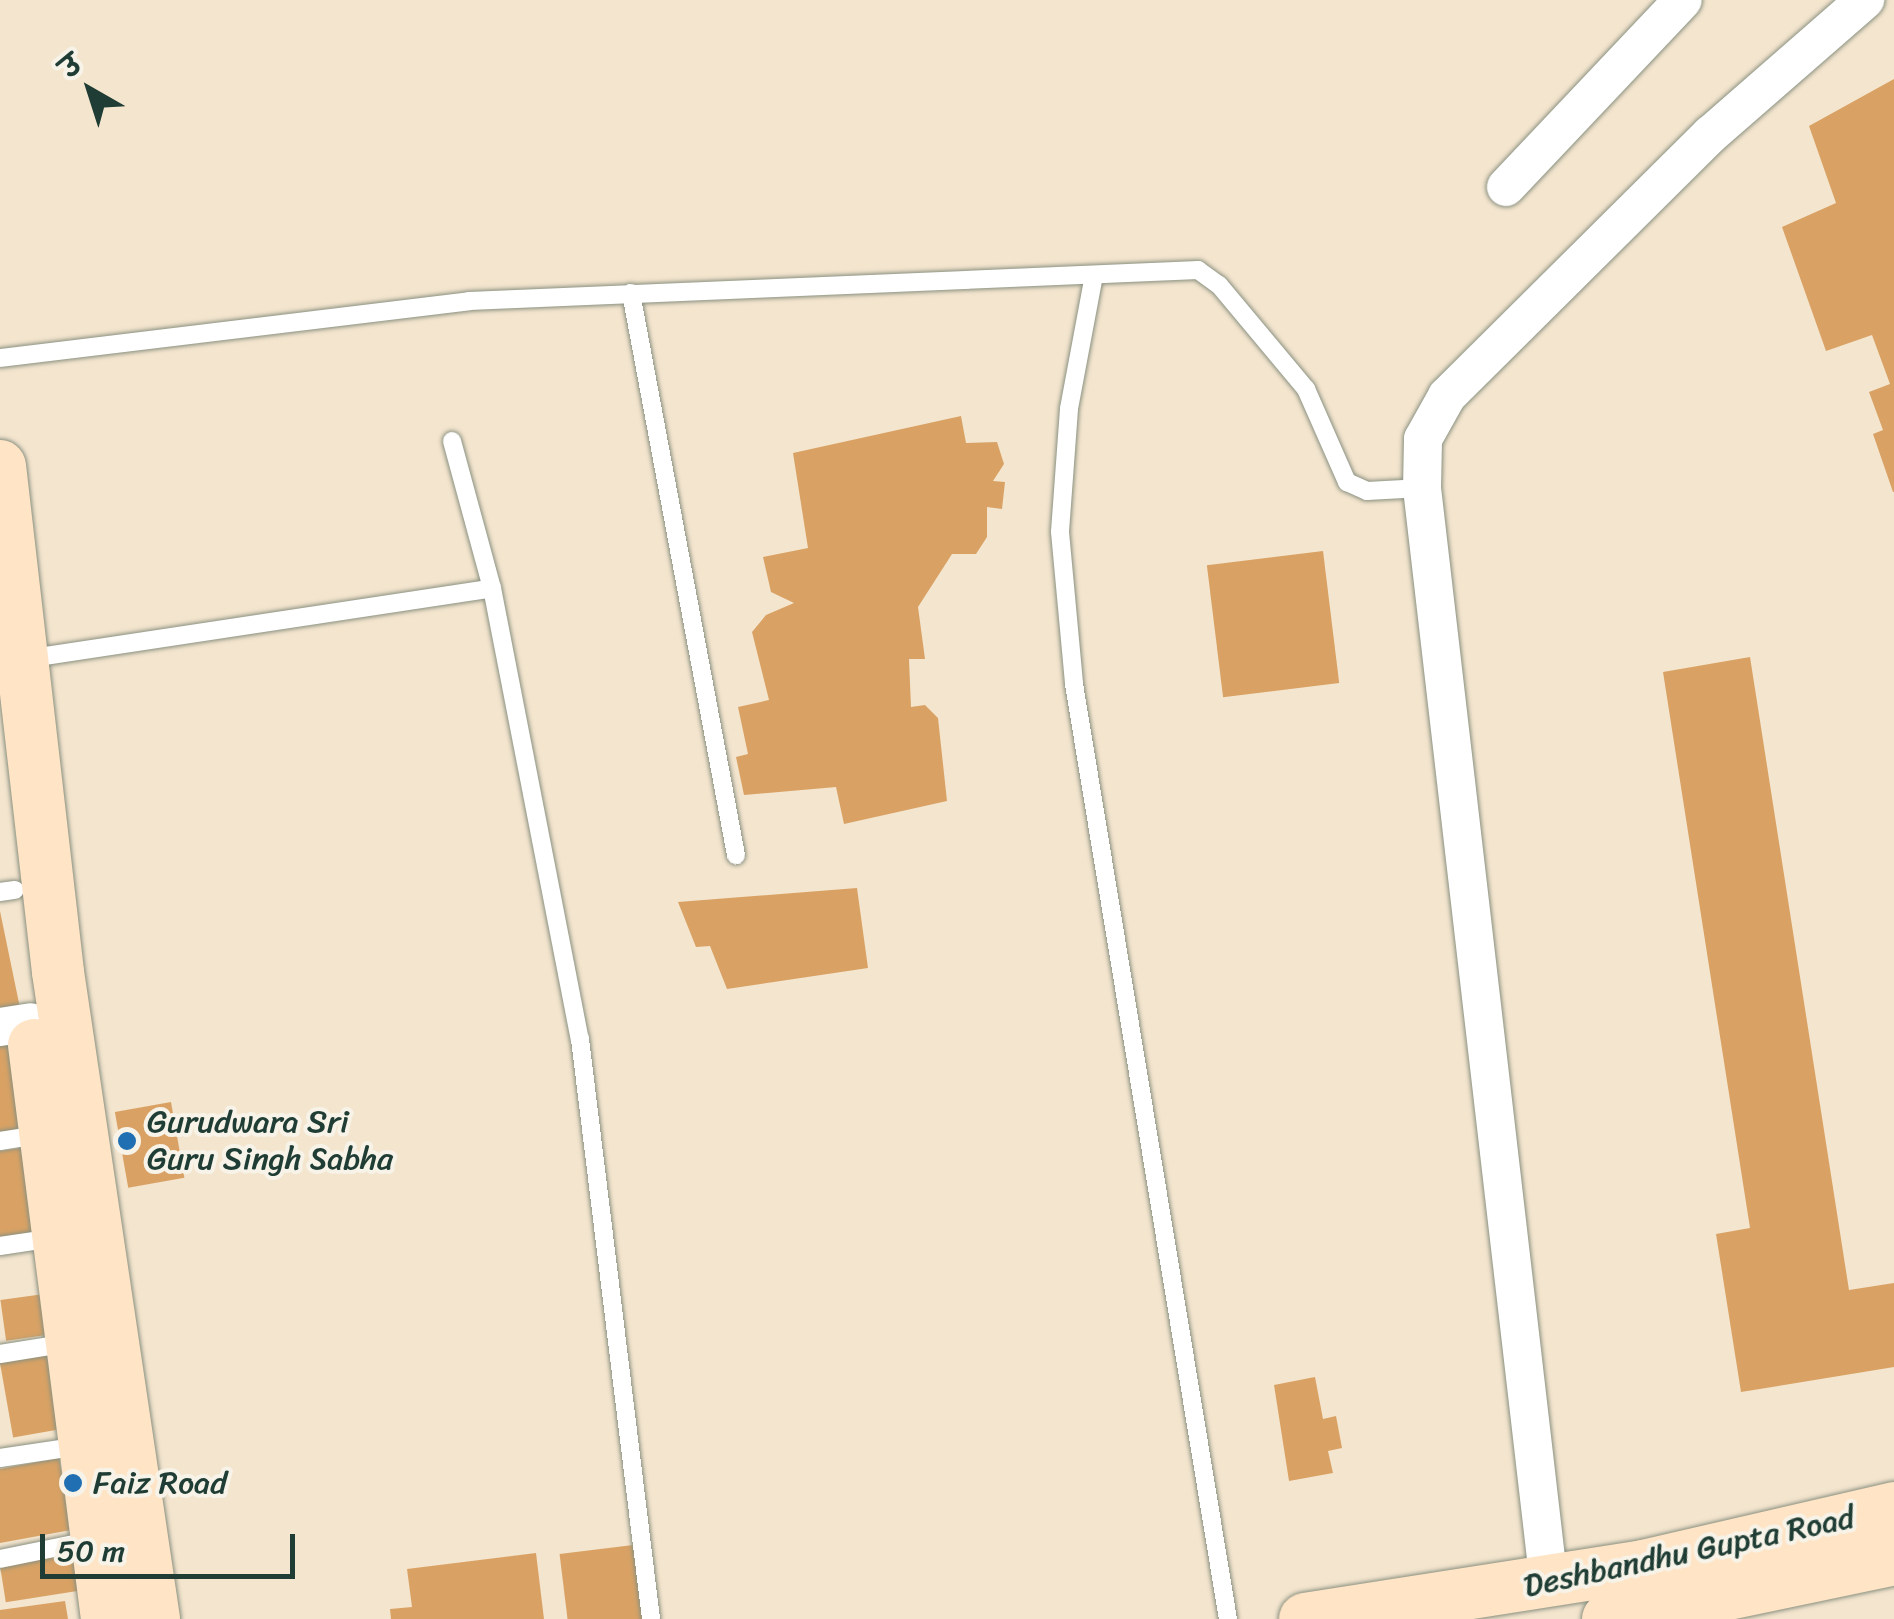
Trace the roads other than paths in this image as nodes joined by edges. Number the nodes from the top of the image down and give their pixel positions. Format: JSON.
{"nodes":[{"id":1,"x":1683,"y":0,"type":"edge"},
{"id":2,"x":1866,"y":0,"type":"edge"},
{"id":3,"x":1506,"y":187,"type":"dead end"},
{"id":4,"x":1094,"y":275,"type":"junction"},
{"id":5,"x":631,"y":293,"type":"junction"},
{"id":6,"x":0,"y":358,"type":"edge"},
{"id":7,"x":452,"y":441,"type":"dead end"},
{"id":8,"x":0,"y":466,"type":"edge"},
{"id":9,"x":1422,"y":488,"type":"junction"},
{"id":10,"x":492,"y":588,"type":"junction"},
{"id":11,"x":10,"y":661,"type":"edge"},
{"id":12,"x":0,"y":778,"type":"edge"},
{"id":13,"x":736,"y":855,"type":"dead end"},
{"id":14,"x":7,"y":891,"type":"edge"},
{"id":15,"x":15,"y":1025,"type":"edge"},
{"id":16,"x":23,"y":1137,"type":"edge"},
{"id":17,"x":60,"y":1237,"type":"junction"},
{"id":18,"x":0,"y":1246,"type":"edge"},
{"id":19,"x":73,"y":1343,"type":"junction"},
{"id":20,"x":0,"y":1354,"type":"edge"},
{"id":21,"x":86,"y":1445,"type":"junction"},
{"id":22,"x":0,"y":1458,"type":"edge"},
{"id":23,"x":1894,"y":1508,"type":"edge"},
{"id":24,"x":98,"y":1539,"type":"junction"},
{"id":25,"x":0,"y":1559,"type":"edge"},
{"id":26,"x":1894,"y":1559,"type":"edge"},
{"id":27,"x":1559,"y":1601,"type":"edge"},
{"id":28,"x":107,"y":1619,"type":"edge"},
{"id":29,"x":154,"y":1619,"type":"edge"},
{"id":30,"x":650,"y":1619,"type":"edge"},
{"id":31,"x":1228,"y":1619,"type":"edge"},
{"id":32,"x":1304,"y":1619,"type":"edge"},
{"id":33,"x":1608,"y":1619,"type":"edge"}],
"edges":[{"from":1,"to":3,"type":"street"},
{"from":2,"to":9,"type":"street"},
{"from":4,"to":5,"type":"lane"},
{"from":4,"to":9,"type":"lane"},
{"from":4,"to":31,"type":"lane"},
{"from":5,"to":6,"type":"lane"},
{"from":5,"to":13,"type":"lane"},
{"from":7,"to":10,"type":"lane"},
{"from":8,"to":11,"type":"street"},
{"from":9,"to":27,"type":"street"},
{"from":10,"to":11,"type":"lane"},
{"from":10,"to":30,"type":"lane"},
{"from":11,"to":29,"type":"street"},
{"from":12,"to":14,"type":"street"},
{"from":14,"to":15,"type":"street"},
{"from":15,"to":16,"type":"street"},
{"from":16,"to":17,"type":"street"},
{"from":17,"to":18,"type":"lane"},
{"from":17,"to":19,"type":"street"},
{"from":19,"to":20,"type":"lane"},
{"from":19,"to":21,"type":"street"},
{"from":21,"to":22,"type":"lane"},
{"from":21,"to":24,"type":"street"},
{"from":23,"to":27,"type":"street","name":"Deshbandhu Gupta Road"},
{"from":24,"to":25,"type":"lane"},
{"from":24,"to":28,"type":"street"},
{"from":26,"to":33,"type":"street","name":"Deshbandhu Gupta Road"},
{"from":27,"to":32,"type":"street","name":"Deshbandhu Gupta Road"}]}
